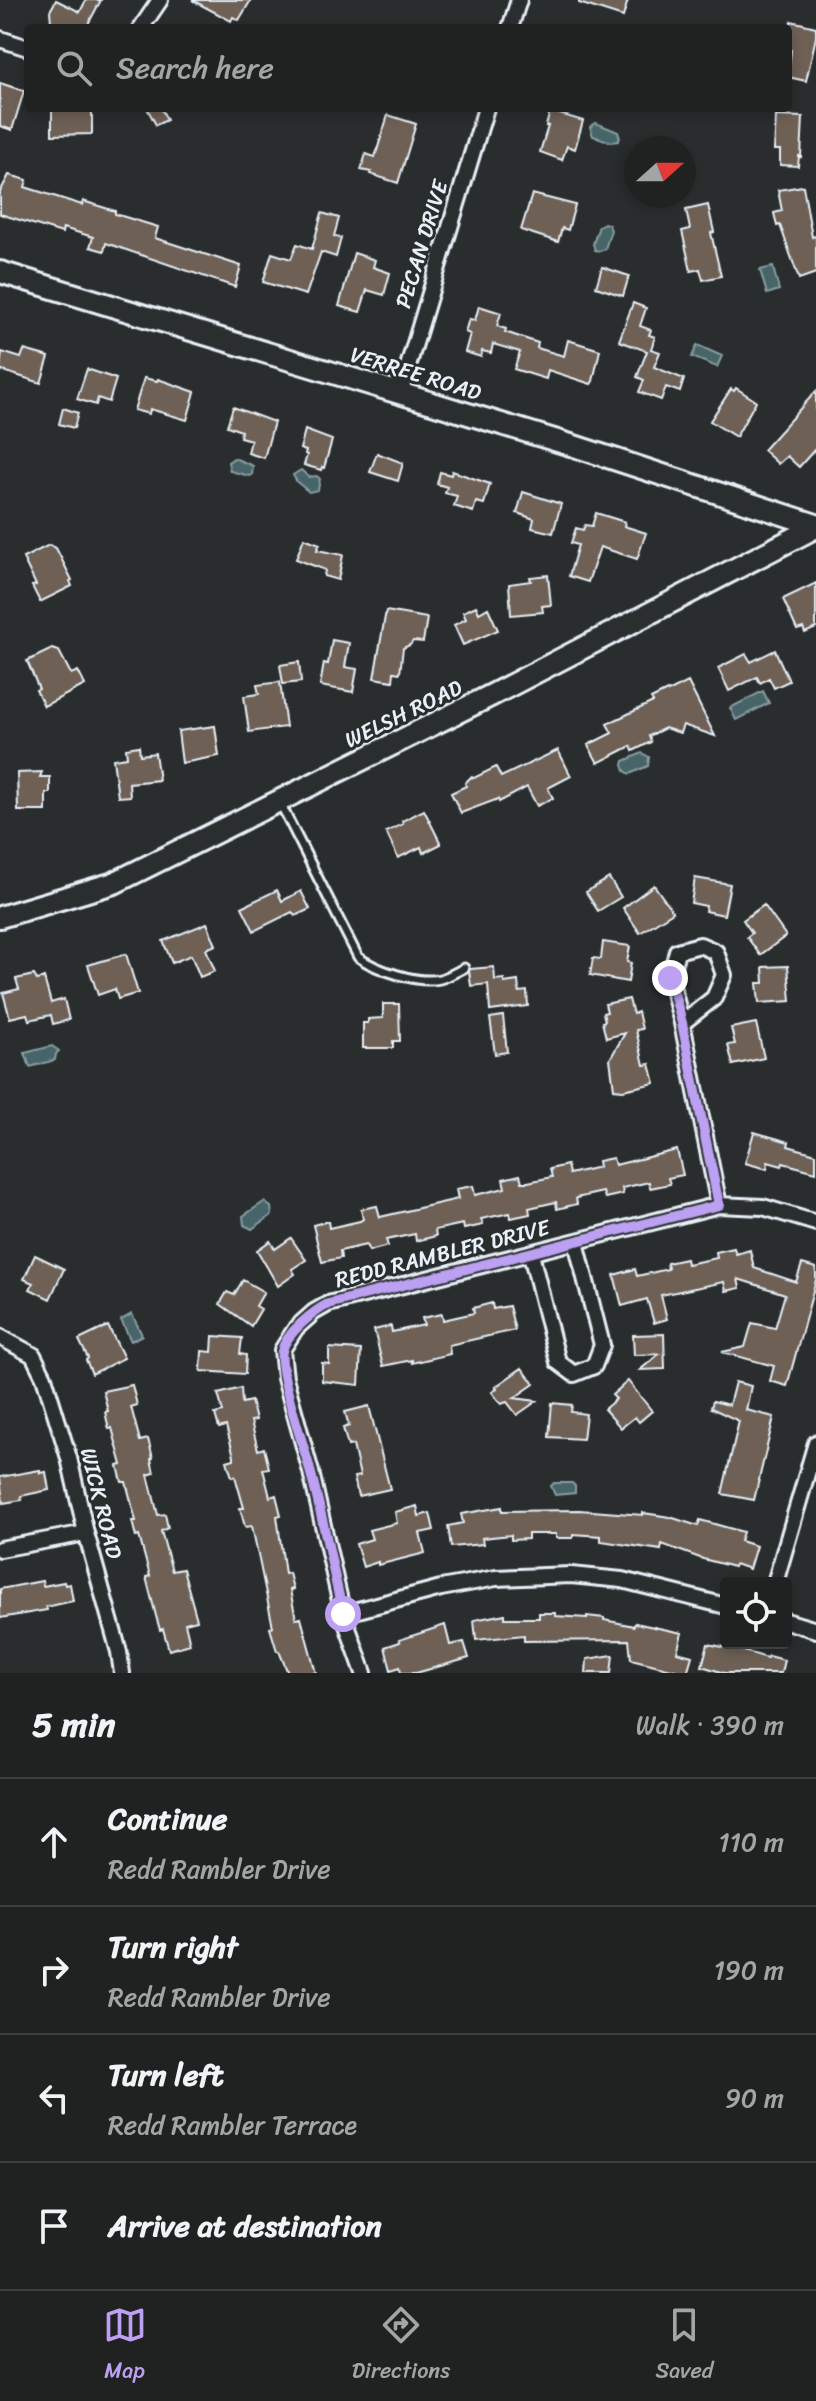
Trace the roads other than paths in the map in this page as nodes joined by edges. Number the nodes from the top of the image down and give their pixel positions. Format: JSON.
{"nodes":[{"id":1,"x":160,"y":0,"type":"edge"},
{"id":2,"x":519,"y":0,"type":"edge"},
{"id":3,"x":144,"y":24,"type":"edge"},
{"id":4,"x":511,"y":24,"type":"edge"},
{"id":5,"x":0,"y":39,"type":"edge"},
{"id":6,"x":24,"y":47,"type":"edge"},
{"id":7,"x":485,"y":112,"type":"edge"},
{"id":8,"x":0,"y":272,"type":"edge"},
{"id":9,"x":400,"y":393,"type":"junction"},
{"id":10,"x":816,"y":526,"type":"edge"},
{"id":11,"x":279,"y":801,"type":"junction"},
{"id":12,"x":0,"y":917,"type":"edge"},
{"id":13,"x":464,"y":968,"type":"dead end"},
{"id":14,"x":682,"y":1023,"type":"junction"},
{"id":15,"x":719,"y":1205,"type":"junction"},
{"id":16,"x":816,"y":1223,"type":"edge"},
{"id":17,"x":576,"y":1242,"type":"junction"},
{"id":18,"x":531,"y":1254,"type":"junction"},
{"id":19,"x":0,"y":1337,"type":"edge"},
{"id":20,"x":816,"y":1443,"type":"edge"},
{"id":21,"x":86,"y":1533,"type":"junction"},
{"id":22,"x":0,"y":1549,"type":"edge"},
{"id":23,"x":777,"y":1577,"type":"edge"},
{"id":24,"x":720,"y":1604,"type":"edge"},
{"id":25,"x":343,"y":1614,"type":"junction"},
{"id":26,"x":792,"y":1623,"type":"edge"},
{"id":27,"x":816,"y":1630,"type":"edge"},
{"id":28,"x":122,"y":1673,"type":"edge"},
{"id":29,"x":364,"y":1673,"type":"edge"}],
"edges":[{"from":1,"to":3,"type":"street"},
{"from":2,"to":4,"type":"street"},
{"from":5,"to":6,"type":"street"},
{"from":7,"to":9,"type":"street","name":"PECAN DRIVE"},
{"from":8,"to":9,"type":"main road","name":"VERREE ROAD"},
{"from":9,"to":10,"type":"main road","name":"VERREE ROAD"},
{"from":10,"to":11,"type":"main road","name":"WELSH ROAD"},
{"from":11,"to":12,"type":"main road","name":"WELSH ROAD"},
{"from":11,"to":13,"type":"lane"},
{"from":14,"to":14,"type":"street"},
{"from":14,"to":15,"type":"street"},
{"from":15,"to":16,"type":"street","name":"REDD RAMBLER DRIVE"},
{"from":15,"to":17,"type":"street","name":"REDD RAMBLER DRIVE"},
{"from":17,"to":18,"type":"street","name":"REDD RAMBLER DRIVE"},
{"from":17,"to":18,"type":"street"},
{"from":18,"to":25,"type":"street","name":"REDD RAMBLER DRIVE"},
{"from":19,"to":21,"type":"street","name":"WICK ROAD"},
{"from":20,"to":23,"type":"street"},
{"from":21,"to":22,"type":"street"},
{"from":21,"to":28,"type":"street","name":"WICK ROAD"},
{"from":24,"to":25,"type":"street"},
{"from":25,"to":29,"type":"street","name":"REDD RAMBLER DRIVE"},
{"from":26,"to":27,"type":"street"}]}
